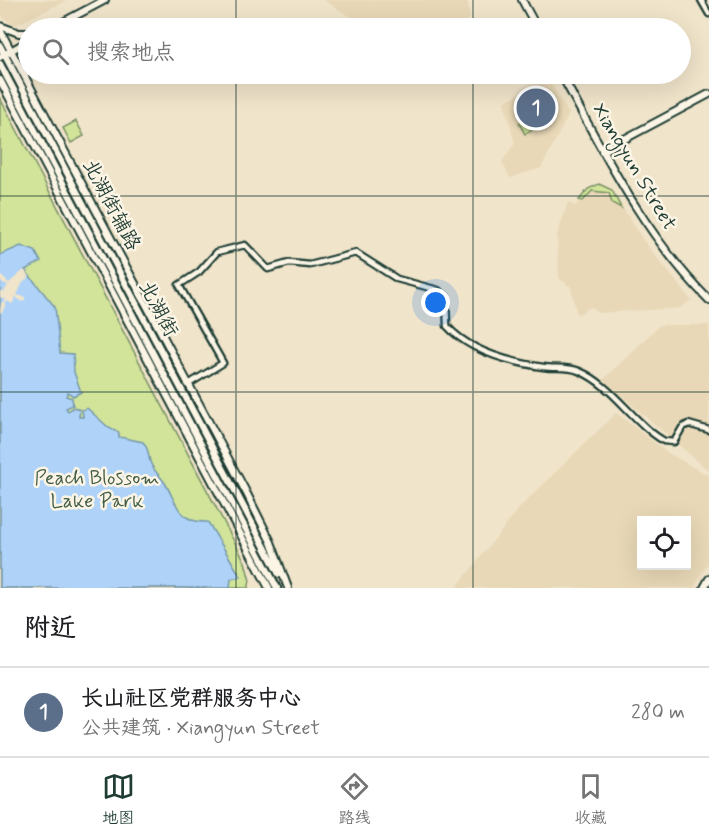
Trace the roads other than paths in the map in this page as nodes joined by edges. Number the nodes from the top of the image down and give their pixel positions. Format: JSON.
{"nodes":[{"id":1,"x":105,"y":0,"type":"edge"},
{"id":2,"x":522,"y":0,"type":"edge"},
{"id":3,"x":701,"y":0,"type":"edge"},
{"id":4,"x":709,"y":14,"type":"edge"},
{"id":5,"x":71,"y":18,"type":"edge"},
{"id":6,"x":532,"y":18,"type":"edge"},
{"id":7,"x":0,"y":28,"type":"edge"},
{"id":8,"x":18,"y":33,"type":"edge"},
{"id":9,"x":0,"y":46,"type":"edge"},
{"id":10,"x":5,"y":54,"type":"edge"},
{"id":11,"x":0,"y":64,"type":"edge"},
{"id":12,"x":18,"y":69,"type":"edge"},
{"id":13,"x":18,"y":77,"type":"edge"},
{"id":14,"x":0,"y":80,"type":"edge"},
{"id":15,"x":22,"y":84,"type":"edge"},
{"id":16,"x":28,"y":84,"type":"edge"},
{"id":17,"x":566,"y":84,"type":"edge"},
{"id":18,"x":709,"y":94,"type":"edge"},
{"id":19,"x":602,"y":151,"type":"junction"},
{"id":20,"x":65,"y":160,"type":"junction"},
{"id":21,"x":709,"y":300,"type":"edge"},
{"id":22,"x":159,"y":338,"type":"junction"},
{"id":23,"x":188,"y":385,"type":"junction"},
{"id":24,"x":198,"y":412,"type":"junction"},
{"id":25,"x":709,"y":430,"type":"edge"},
{"id":26,"x":709,"y":579,"type":"edge"},
{"id":27,"x":269,"y":588,"type":"edge"},
{"id":28,"x":277,"y":588,"type":"edge"},
{"id":29,"x":287,"y":588,"type":"edge"},
{"id":30,"x":704,"y":588,"type":"edge"}],
"edges":[{"from":1,"to":5,"type":"street"},
{"from":2,"to":6,"type":"street"},
{"from":3,"to":4,"type":"street"},
{"from":7,"to":8,"type":"street"},
{"from":7,"to":10,"type":"street","name":"北湖街辅路"},
{"from":9,"to":10,"type":"street","name":"北湖街"},
{"from":10,"to":12,"type":"street","name":"北湖街辅路"},
{"from":10,"to":13,"type":"street","name":"北湖街"},
{"from":11,"to":28,"type":"street","name":"北湖街"},
{"from":14,"to":27,"type":"street","name":"北湖街辅路"},
{"from":15,"to":20,"type":"street","name":"北湖街"},
{"from":16,"to":20,"type":"street","name":"北湖街辅路"},
{"from":17,"to":19,"type":"street","name":"Xiangyun Street"},
{"from":18,"to":19,"type":"street"},
{"from":19,"to":21,"type":"street","name":"Xiangyun Street"},
{"from":20,"to":22,"type":"street","name":"北湖街"},
{"from":22,"to":23,"type":"street"},
{"from":22,"to":24,"type":"street","name":"北湖街"},
{"from":23,"to":24,"type":"street"},
{"from":23,"to":25,"type":"street"},
{"from":24,"to":29,"type":"street","name":"北湖街"},
{"from":26,"to":30,"type":"street"}]}
